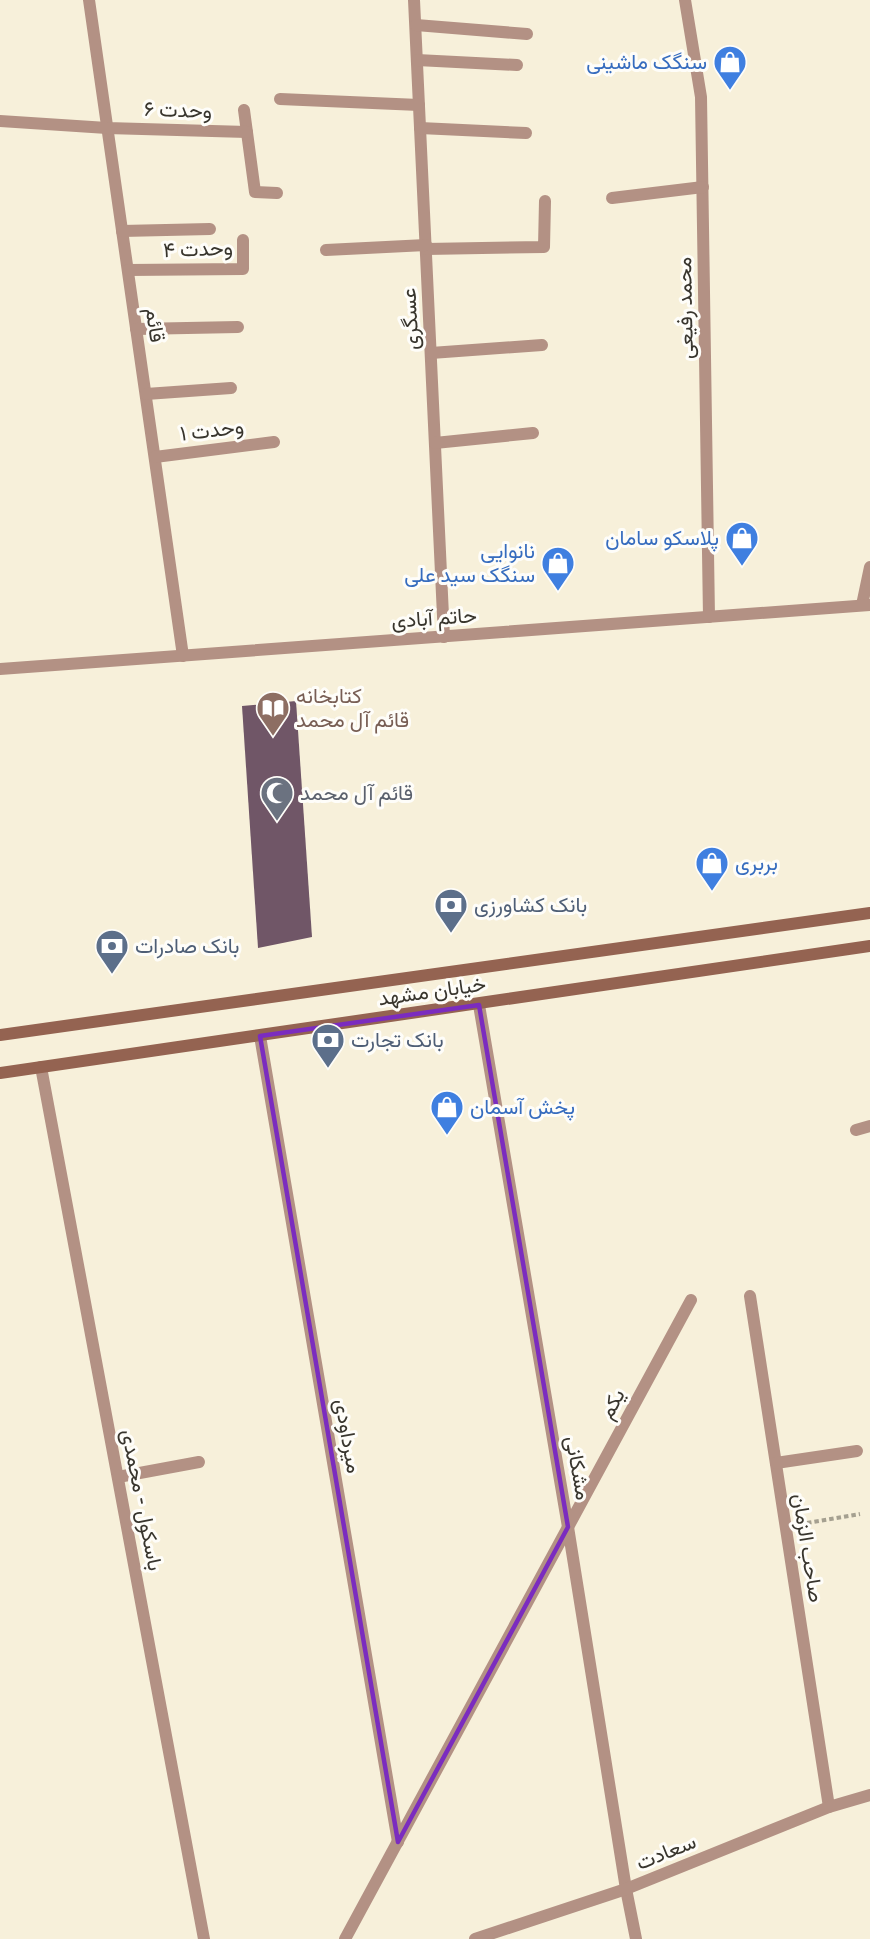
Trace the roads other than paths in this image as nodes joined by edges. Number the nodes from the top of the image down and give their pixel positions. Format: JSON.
{"nodes":[{"id":1,"x":89,"y":0,"type":"edge"},
{"id":2,"x":414,"y":0,"type":"edge"},
{"id":3,"x":685,"y":0,"type":"edge"},
{"id":4,"x":416,"y":25,"type":"junction"},
{"id":5,"x":527,"y":34,"type":"dead end"},
{"id":6,"x":417,"y":60,"type":"junction"},
{"id":7,"x":517,"y":65,"type":"dead end"},
{"id":8,"x":280,"y":99,"type":"dead end"},
{"id":9,"x":419,"y":105,"type":"junction"},
{"id":10,"x":244,"y":111,"type":"dead end"},
{"id":11,"x":0,"y":121,"type":"edge"},
{"id":12,"x":107,"y":128,"type":"junction"},
{"id":13,"x":420,"y":128,"type":"junction"},
{"id":14,"x":247,"y":132,"type":"junction"},
{"id":15,"x":526,"y":133,"type":"dead end"},
{"id":16,"x":703,"y":187,"type":"junction"},
{"id":17,"x":277,"y":193,"type":"dead end"},
{"id":18,"x":612,"y":198,"type":"dead end"},
{"id":19,"x":545,"y":201,"type":"dead end"},
{"id":20,"x":210,"y":229,"type":"dead end"},
{"id":21,"x":122,"y":231,"type":"junction"},
{"id":22,"x":243,"y":240,"type":"dead end"},
{"id":23,"x":426,"y":247,"type":"junction"},
{"id":24,"x":326,"y":250,"type":"dead end"},
{"id":25,"x":128,"y":270,"type":"junction"},
{"id":26,"x":238,"y":327,"type":"dead end"},
{"id":27,"x":136,"y":329,"type":"junction"},
{"id":28,"x":542,"y":345,"type":"dead end"},
{"id":29,"x":430,"y":353,"type":"junction"},
{"id":30,"x":231,"y":388,"type":"dead end"},
{"id":31,"x":146,"y":394,"type":"junction"},
{"id":32,"x":533,"y":433,"type":"dead end"},
{"id":33,"x":274,"y":442,"type":"dead end"},
{"id":34,"x":435,"y":443,"type":"junction"},
{"id":35,"x":155,"y":457,"type":"junction"},
{"id":36,"x":870,"y":567,"type":"edge"},
{"id":37,"x":866,"y":605,"type":"edge"},
{"id":38,"x":709,"y":617,"type":"junction"},
{"id":39,"x":444,"y":637,"type":"junction"},
{"id":40,"x":183,"y":656,"type":"junction"},
{"id":41,"x":0,"y":667,"type":"edge"},
{"id":42,"x":870,"y":913,"type":"edge"},
{"id":43,"x":870,"y":946,"type":"edge"},
{"id":44,"x":479,"y":1005,"type":"junction"},
{"id":45,"x":0,"y":1035,"type":"edge"},
{"id":46,"x":260,"y":1036,"type":"junction"},
{"id":47,"x":41,"y":1067,"type":"junction"},
{"id":48,"x":0,"y":1073,"type":"edge"},
{"id":49,"x":870,"y":1126,"type":"edge"},
{"id":50,"x":856,"y":1130,"type":"dead end"},
{"id":51,"x":750,"y":1296,"type":"dead end"},
{"id":52,"x":691,"y":1300,"type":"dead end"},
{"id":53,"x":857,"y":1451,"type":"dead end"},
{"id":54,"x":199,"y":1462,"type":"dead end"},
{"id":55,"x":776,"y":1463,"type":"junction"},
{"id":56,"x":118,"y":1477,"type":"junction"},
{"id":57,"x":568,"y":1527,"type":"junction"},
{"id":58,"x":870,"y":1795,"type":"edge"},
{"id":59,"x":829,"y":1807,"type":"junction"},
{"id":60,"x":398,"y":1842,"type":"junction"},
{"id":61,"x":626,"y":1889,"type":"junction"},
{"id":62,"x":204,"y":1939,"type":"edge"},
{"id":63,"x":345,"y":1939,"type":"edge"},
{"id":64,"x":475,"y":1939,"type":"edge"},
{"id":65,"x":636,"y":1939,"type":"edge"}],
"edges":[{"from":1,"to":12,"type":"street","name":"قائم"},
{"from":2,"to":4,"type":"street","name":"عسگری"},
{"from":3,"to":16,"type":"street","name":"محمد رفیعی"},
{"from":4,"to":5,"type":"street"},
{"from":4,"to":6,"type":"street","name":"عسگری"},
{"from":6,"to":7,"type":"street"},
{"from":6,"to":9,"type":"street","name":"عسگری"},
{"from":8,"to":9,"type":"street"},
{"from":9,"to":13,"type":"street","name":"عسگری"},
{"from":10,"to":14,"type":"street"},
{"from":11,"to":12,"type":"street","name":"وحدت ۶"},
{"from":12,"to":14,"type":"street","name":"وحدت ۶"},
{"from":12,"to":21,"type":"street","name":"قائم"},
{"from":13,"to":15,"type":"street"},
{"from":13,"to":23,"type":"street","name":"عسگری"},
{"from":14,"to":17,"type":"street"},
{"from":16,"to":18,"type":"street"},
{"from":16,"to":38,"type":"street","name":"محمد رفیعی"},
{"from":19,"to":23,"type":"street"},
{"from":20,"to":21,"type":"street"},
{"from":21,"to":25,"type":"street","name":"قائم"},
{"from":22,"to":25,"type":"street","name":"وحدت ۴"},
{"from":23,"to":24,"type":"street"},
{"from":23,"to":29,"type":"street","name":"عسگری"},
{"from":25,"to":27,"type":"street","name":"قائم"},
{"from":26,"to":27,"type":"street"},
{"from":27,"to":31,"type":"street","name":"قائم"},
{"from":28,"to":29,"type":"street"},
{"from":29,"to":34,"type":"street","name":"عسگری"},
{"from":30,"to":31,"type":"street"},
{"from":31,"to":35,"type":"street","name":"قائم"},
{"from":32,"to":34,"type":"street"},
{"from":33,"to":35,"type":"street","name":"وحدت ۱"},
{"from":34,"to":39,"type":"street","name":"عسگری"},
{"from":35,"to":40,"type":"street","name":"قائم"},
{"from":36,"to":37,"type":"street"},
{"from":37,"to":38,"type":"street","name":"حاتم آبادی"},
{"from":38,"to":39,"type":"street","name":"حاتم آبادی"},
{"from":39,"to":40,"type":"street","name":"حاتم آبادی"},
{"from":40,"to":41,"type":"street","name":"حاتم آبادی"},
{"from":42,"to":45,"type":"main road","name":"خیابان مشهد"},
{"from":43,"to":44,"type":"main road","name":"خیابان مشهد"},
{"from":44,"to":46,"type":"main road","name":"خیابان مشهد"},
{"from":44,"to":57,"type":"street","name":"مشکانی"},
{"from":46,"to":47,"type":"main road","name":"خیابان مشهد"},
{"from":46,"to":60,"type":"street","name":"میرداودی"},
{"from":47,"to":48,"type":"main road","name":"خیابان مشهد"},
{"from":47,"to":56,"type":"street","name":"باسکول - محمدی"},
{"from":49,"to":50,"type":"street"},
{"from":51,"to":55,"type":"street","name":"صاحب الزمان"},
{"from":52,"to":57,"type":"street","name":"یکم"},
{"from":53,"to":55,"type":"street"},
{"from":54,"to":56,"type":"street"},
{"from":55,"to":59,"type":"street","name":"صاحب الزمان"},
{"from":56,"to":62,"type":"street","name":"باسکول - محمدی"},
{"from":57,"to":60,"type":"street","name":"یکم"},
{"from":57,"to":61,"type":"street","name":"مشکانی"},
{"from":58,"to":59,"type":"street","name":"سعادت"},
{"from":59,"to":61,"type":"street","name":"سعادت"},
{"from":60,"to":63,"type":"street","name":"یکم"},
{"from":61,"to":64,"type":"street","name":"سعادت"},
{"from":61,"to":65,"type":"street","name":"مشکانی"}]}
